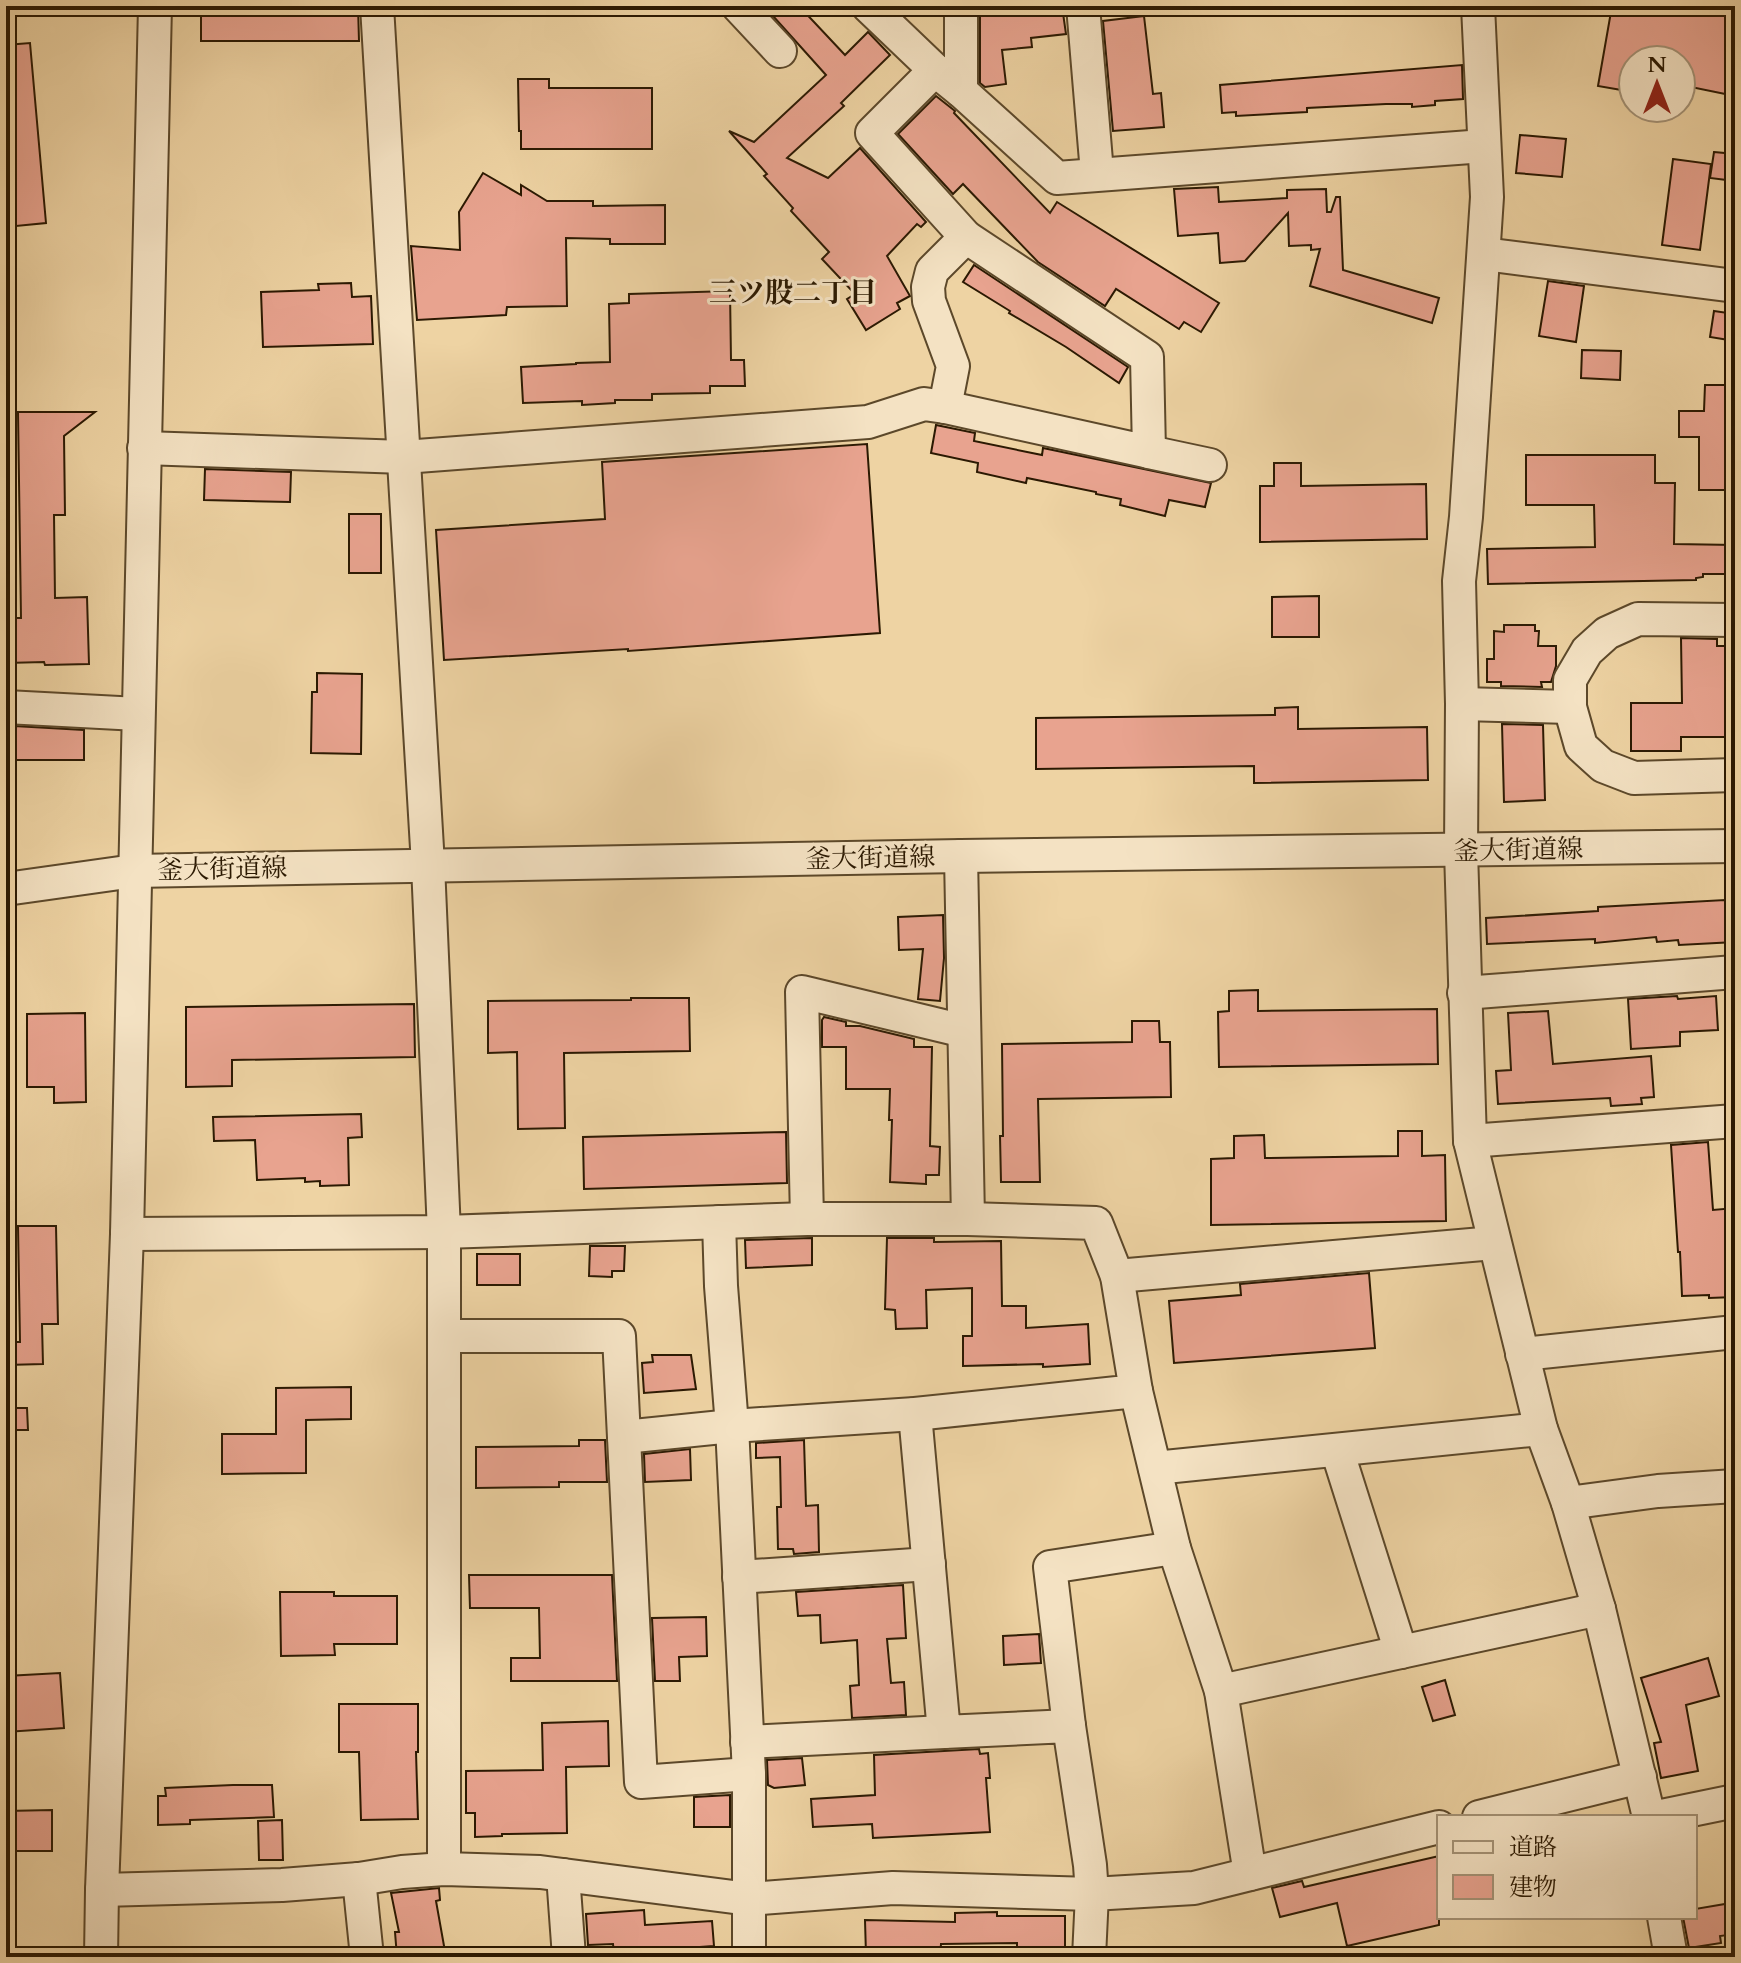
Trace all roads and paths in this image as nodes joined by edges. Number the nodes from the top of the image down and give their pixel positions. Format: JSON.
{"nodes":[{"id":1,"x":155,"y":6,"type":"edge"},
{"id":2,"x":377,"y":6,"type":"edge"},
{"id":3,"x":738,"y":6,"type":"edge"},
{"id":4,"x":961,"y":6,"type":"edge"},
{"id":5,"x":1083,"y":6,"type":"edge"},
{"id":6,"x":1478,"y":6,"type":"edge"},
{"id":7,"x":878,"y":11,"type":"edge"},
{"id":8,"x":780,"y":51,"type":"dead end"},
{"id":9,"x":935,"y":70,"type":"junction"},
{"id":10,"x":961,"y":91,"type":"junction"},
{"id":11,"x":1484,"y":146,"type":"junction"},
{"id":12,"x":1097,"y":173,"type":"junction"},
{"id":13,"x":966,"y":237,"type":"junction"},
{"id":14,"x":1484,"y":254,"type":"junction"},
{"id":15,"x":1735,"y":286,"type":"edge"},
{"id":16,"x":945,"y":407,"type":"junction"},
{"id":17,"x":144,"y":448,"type":"junction"},
{"id":18,"x":1149,"y":452,"type":"junction"},
{"id":19,"x":404,"y":457,"type":"junction"},
{"id":20,"x":1210,"y":465,"type":"dead end"},
{"id":21,"x":1735,"y":620,"type":"edge"},
{"id":22,"x":1462,"y":704,"type":"junction"},
{"id":23,"x":6,"y":707,"type":"edge"},
{"id":24,"x":1570,"y":707,"type":"junction"},
{"id":25,"x":138,"y":714,"type":"junction"},
{"id":26,"x":1735,"y":775,"type":"edge"},
{"id":27,"x":1735,"y":846,"type":"edge"},
{"id":28,"x":1461,"y":851,"type":"junction"},
{"id":29,"x":961,"y":856,"type":"junction"},
{"id":30,"x":428,"y":865,"type":"junction"},
{"id":31,"x":134,"y":871,"type":"junction"},
{"id":32,"x":6,"y":889,"type":"edge"},
{"id":33,"x":1735,"y":972,"type":"edge"},
{"id":34,"x":1464,"y":993,"type":"junction"},
{"id":35,"x":964,"y":1031,"type":"junction"},
{"id":36,"x":1735,"y":1121,"type":"edge"},
{"id":37,"x":1470,"y":1141,"type":"junction"},
{"id":38,"x":807,"y":1219,"type":"junction"},
{"id":39,"x":968,"y":1219,"type":"junction"},
{"id":40,"x":719,"y":1222,"type":"junction"},
{"id":41,"x":444,"y":1232,"type":"junction"},
{"id":42,"x":127,"y":1234,"type":"junction"},
{"id":43,"x":1494,"y":1243,"type":"junction"},
{"id":44,"x":1117,"y":1276,"type":"junction"},
{"id":45,"x":1735,"y":1332,"type":"edge"},
{"id":46,"x":444,"y":1336,"type":"junction"},
{"id":47,"x":1522,"y":1354,"type":"junction"},
{"id":48,"x":1136,"y":1391,"type":"junction"},
{"id":49,"x":915,"y":1414,"type":"junction"},
{"id":50,"x":732,"y":1426,"type":"junction"},
{"id":51,"x":1541,"y":1429,"type":"junction"},
{"id":52,"x":624,"y":1437,"type":"junction"},
{"id":53,"x":1337,"y":1450,"type":"junction"},
{"id":54,"x":1155,"y":1468,"type":"junction"},
{"id":55,"x":1735,"y":1486,"type":"edge"},
{"id":56,"x":1568,"y":1503,"type":"junction"},
{"id":57,"x":1174,"y":1548,"type":"junction"},
{"id":58,"x":929,"y":1564,"type":"junction"},
{"id":59,"x":739,"y":1577,"type":"junction"},
{"id":60,"x":1599,"y":1609,"type":"junction"},
{"id":61,"x":1401,"y":1652,"type":"junction"},
{"id":62,"x":1221,"y":1691,"type":"junction"},
{"id":63,"x":1069,"y":1726,"type":"junction"},
{"id":64,"x":944,"y":1732,"type":"junction"},
{"id":65,"x":747,"y":1742,"type":"junction"},
{"id":66,"x":749,"y":1774,"type":"junction"},
{"id":67,"x":1640,"y":1777,"type":"junction"},
{"id":68,"x":1735,"y":1801,"type":"edge"},
{"id":69,"x":1487,"y":1815,"type":"edge"},
{"id":70,"x":1649,"y":1815,"type":"edge"},
{"id":71,"x":1667,"y":1815,"type":"edge"},
{"id":72,"x":1437,"y":1827,"type":"edge"},
{"id":73,"x":444,"y":1869,"type":"junction"},
{"id":74,"x":1250,"y":1874,"type":"junction"},
{"id":75,"x":563,"y":1875,"type":"junction"},
{"id":76,"x":359,"y":1879,"type":"junction"},
{"id":77,"x":102,"y":1890,"type":"junction"},
{"id":78,"x":1092,"y":1894,"type":"junction"},
{"id":79,"x":749,"y":1899,"type":"junction"},
{"id":80,"x":1664,"y":1919,"type":"edge"},
{"id":81,"x":101,"y":1957,"type":"edge"},
{"id":82,"x":367,"y":1957,"type":"edge"},
{"id":83,"x":569,"y":1957,"type":"edge"},
{"id":84,"x":749,"y":1957,"type":"edge"},
{"id":85,"x":1089,"y":1957,"type":"edge"},
{"id":86,"x":1671,"y":1957,"type":"edge"}],
"edges":[{"from":1,"to":17,"type":"street"},
{"from":2,"to":19,"type":"street"},
{"from":3,"to":8,"type":"street"},
{"from":4,"to":10,"type":"street"},
{"from":5,"to":12,"type":"street"},
{"from":6,"to":11,"type":"street"},
{"from":7,"to":9,"type":"street"},
{"from":9,"to":10,"type":"street"},
{"from":9,"to":13,"type":"street"},
{"from":10,"to":12,"type":"street"},
{"from":11,"to":12,"type":"street"},
{"from":11,"to":14,"type":"street"},
{"from":13,"to":16,"type":"street"},
{"from":13,"to":18,"type":"street"},
{"from":14,"to":15,"type":"street"},
{"from":14,"to":22,"type":"street"},
{"from":16,"to":18,"type":"street"},
{"from":16,"to":19,"type":"street"},
{"from":17,"to":19,"type":"street"},
{"from":17,"to":25,"type":"street"},
{"from":18,"to":20,"type":"street"},
{"from":19,"to":30,"type":"street"},
{"from":21,"to":24,"type":"street"},
{"from":22,"to":24,"type":"street"},
{"from":22,"to":28,"type":"street"},
{"from":23,"to":25,"type":"street"},
{"from":24,"to":26,"type":"street"},
{"from":25,"to":31,"type":"street"},
{"from":27,"to":28,"type":"street","name":"釜大街道線"},
{"from":28,"to":29,"type":"street","name":"釜大街道線"},
{"from":28,"to":34,"type":"street"},
{"from":29,"to":30,"type":"street","name":"釜大街道線"},
{"from":29,"to":35,"type":"street"},
{"from":30,"to":31,"type":"street","name":"釜大街道線"},
{"from":30,"to":41,"type":"street"},
{"from":31,"to":32,"type":"street","name":"釜大街道線"},
{"from":31,"to":42,"type":"street"},
{"from":33,"to":34,"type":"street"},
{"from":34,"to":37,"type":"street"},
{"from":35,"to":38,"type":"street"},
{"from":35,"to":39,"type":"street"},
{"from":36,"to":37,"type":"street"},
{"from":37,"to":43,"type":"street"},
{"from":38,"to":39,"type":"street"},
{"from":38,"to":40,"type":"street"},
{"from":39,"to":44,"type":"street"},
{"from":40,"to":41,"type":"street"},
{"from":40,"to":50,"type":"street"},
{"from":41,"to":42,"type":"street"},
{"from":41,"to":46,"type":"street"},
{"from":42,"to":77,"type":"street"},
{"from":43,"to":44,"type":"street"},
{"from":43,"to":47,"type":"street"},
{"from":44,"to":48,"type":"street"},
{"from":45,"to":47,"type":"street"},
{"from":46,"to":52,"type":"street"},
{"from":46,"to":73,"type":"street"},
{"from":47,"to":51,"type":"street"},
{"from":48,"to":49,"type":"street"},
{"from":48,"to":54,"type":"street"},
{"from":49,"to":50,"type":"street"},
{"from":49,"to":58,"type":"street"},
{"from":50,"to":52,"type":"street"},
{"from":50,"to":59,"type":"street"},
{"from":51,"to":53,"type":"street"},
{"from":51,"to":56,"type":"street"},
{"from":52,"to":66,"type":"street"},
{"from":53,"to":54,"type":"street"},
{"from":53,"to":61,"type":"street"},
{"from":54,"to":57,"type":"street"},
{"from":55,"to":56,"type":"street"},
{"from":56,"to":60,"type":"street"},
{"from":57,"to":62,"type":"street"},
{"from":57,"to":63,"type":"street"},
{"from":58,"to":59,"type":"street"},
{"from":58,"to":64,"type":"street"},
{"from":59,"to":65,"type":"street"},
{"from":60,"to":61,"type":"street"},
{"from":60,"to":67,"type":"street"},
{"from":61,"to":62,"type":"street"},
{"from":62,"to":74,"type":"street"},
{"from":63,"to":64,"type":"street"},
{"from":63,"to":78,"type":"street"},
{"from":64,"to":65,"type":"street"},
{"from":65,"to":66,"type":"street"},
{"from":66,"to":79,"type":"street"},
{"from":67,"to":69,"type":"street"},
{"from":67,"to":70,"type":"street"},
{"from":68,"to":71,"type":"street"},
{"from":72,"to":74,"type":"street"},
{"from":73,"to":75,"type":"street"},
{"from":73,"to":76,"type":"street"},
{"from":74,"to":78,"type":"street"},
{"from":75,"to":79,"type":"street"},
{"from":75,"to":83,"type":"street"},
{"from":76,"to":77,"type":"street"},
{"from":76,"to":82,"type":"street"},
{"from":77,"to":81,"type":"street"},
{"from":78,"to":79,"type":"street"},
{"from":78,"to":85,"type":"street"},
{"from":79,"to":84,"type":"street"},
{"from":80,"to":86,"type":"street"}]}
